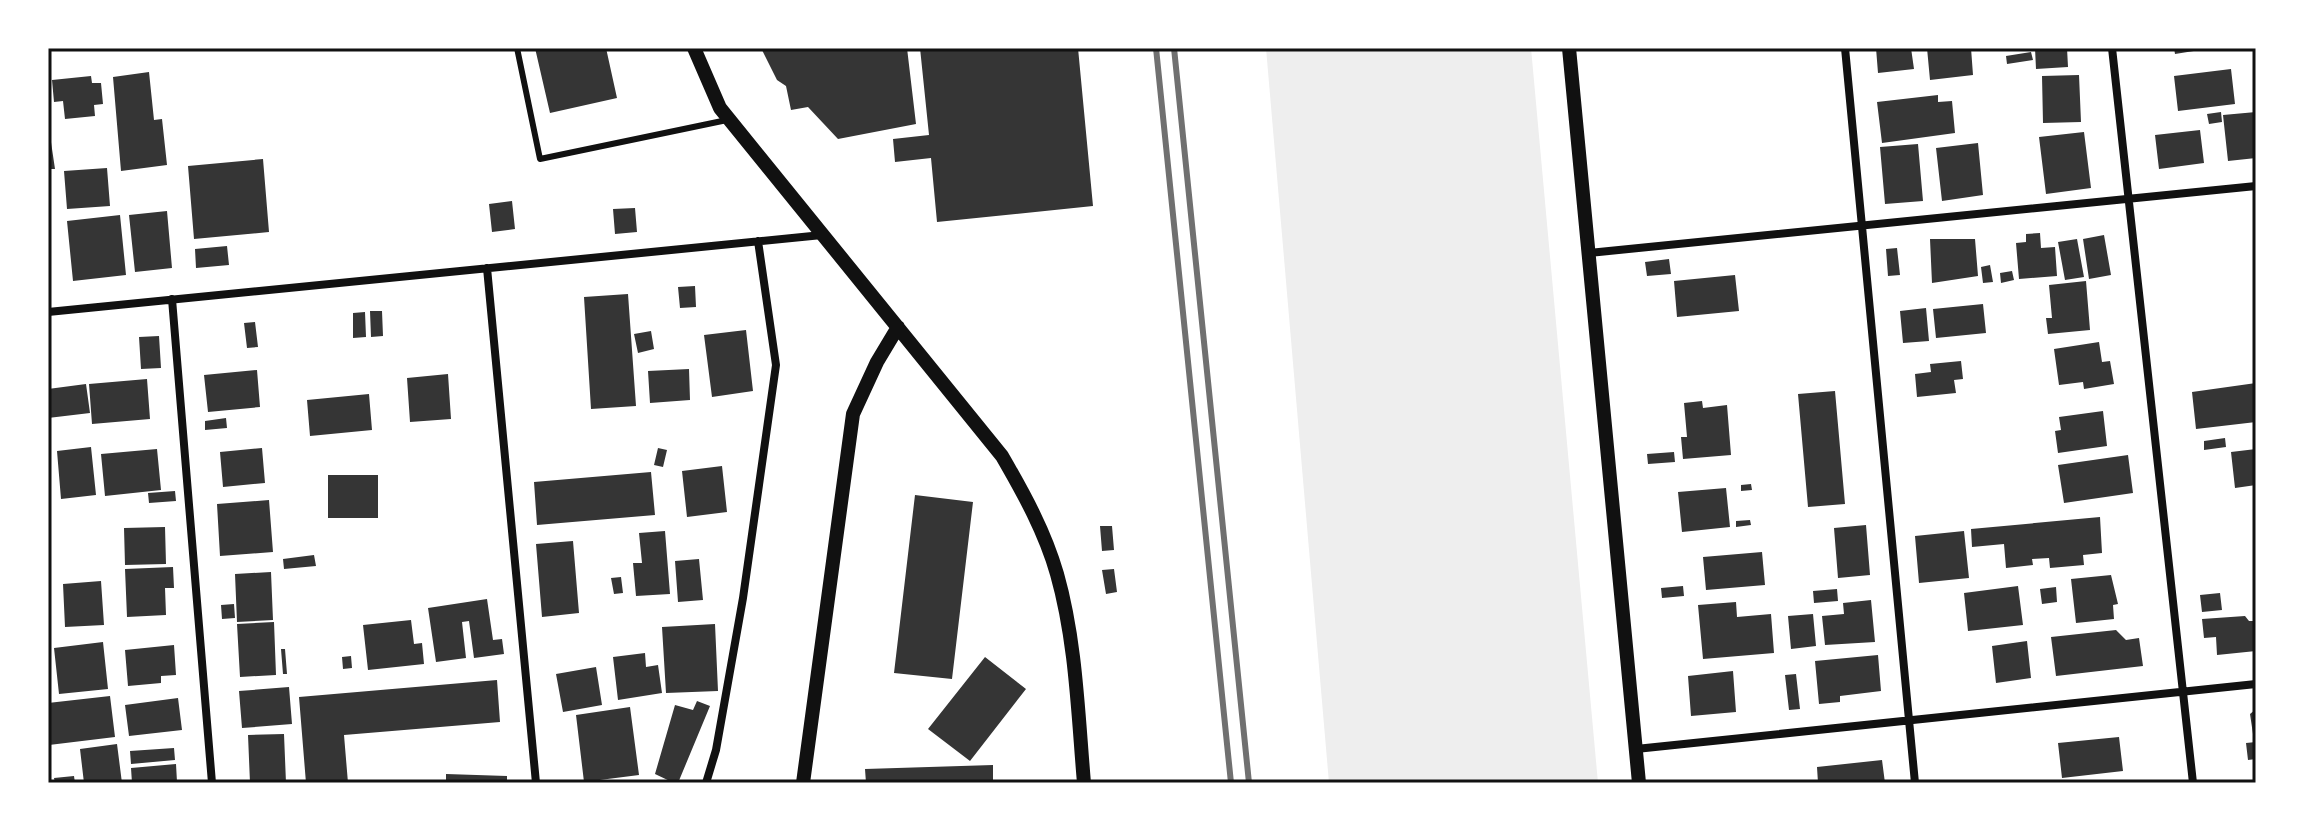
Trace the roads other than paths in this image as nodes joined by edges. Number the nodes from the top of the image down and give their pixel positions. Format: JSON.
{"nodes":[{"id":1,"x":517,"y":48,"type":"edge"},
{"id":2,"x":694,"y":48,"type":"edge"},
{"id":3,"x":1569,"y":48,"type":"edge"},
{"id":4,"x":1845,"y":48,"type":"edge"},
{"id":5,"x":2112,"y":48,"type":"edge"},
{"id":6,"x":730,"y":120,"type":"junction"},
{"id":7,"x":2256,"y":186,"type":"edge"},
{"id":8,"x":2127,"y":199,"type":"junction"},
{"id":9,"x":1864,"y":226,"type":"junction"},
{"id":10,"x":822,"y":235,"type":"junction"},
{"id":11,"x":758,"y":241,"type":"junction"},
{"id":12,"x":1589,"y":253,"type":"junction"},
{"id":13,"x":487,"y":268,"type":"junction"},
{"id":14,"x":172,"y":299,"type":"junction"},
{"id":15,"x":48,"y":312,"type":"edge"},
{"id":16,"x":898,"y":327,"type":"junction"},
{"id":17,"x":2256,"y":684,"type":"edge"},
{"id":18,"x":2184,"y":692,"type":"junction"},
{"id":19,"x":1908,"y":721,"type":"junction"},
{"id":20,"x":1636,"y":749,"type":"junction"},
{"id":21,"x":212,"y":783,"type":"edge"},
{"id":22,"x":536,"y":783,"type":"edge"},
{"id":23,"x":706,"y":783,"type":"edge"},
{"id":24,"x":803,"y":783,"type":"edge"},
{"id":25,"x":1084,"y":783,"type":"edge"},
{"id":26,"x":1639,"y":783,"type":"edge"},
{"id":27,"x":1915,"y":783,"type":"edge"},
{"id":28,"x":2193,"y":783,"type":"edge"}],
"edges":[{"from":1,"to":6,"type":"lane"},
{"from":2,"to":6,"type":"street"},
{"from":3,"to":12,"type":"street"},
{"from":4,"to":9,"type":"street"},
{"from":5,"to":8,"type":"street"},
{"from":6,"to":10,"type":"street"},
{"from":7,"to":8,"type":"street"},
{"from":8,"to":9,"type":"street"},
{"from":8,"to":18,"type":"street"},
{"from":9,"to":12,"type":"street"},
{"from":9,"to":19,"type":"street"},
{"from":10,"to":11,"type":"street"},
{"from":10,"to":16,"type":"street"},
{"from":11,"to":13,"type":"street"},
{"from":11,"to":23,"type":"street"},
{"from":12,"to":20,"type":"street"},
{"from":13,"to":14,"type":"street"},
{"from":13,"to":22,"type":"street"},
{"from":14,"to":15,"type":"street"},
{"from":14,"to":21,"type":"street"},
{"from":16,"to":24,"type":"street"},
{"from":16,"to":25,"type":"street"},
{"from":17,"to":18,"type":"street"},
{"from":18,"to":19,"type":"street"},
{"from":18,"to":28,"type":"street"},
{"from":19,"to":20,"type":"street"},
{"from":19,"to":27,"type":"street"},
{"from":20,"to":26,"type":"street"}]}
